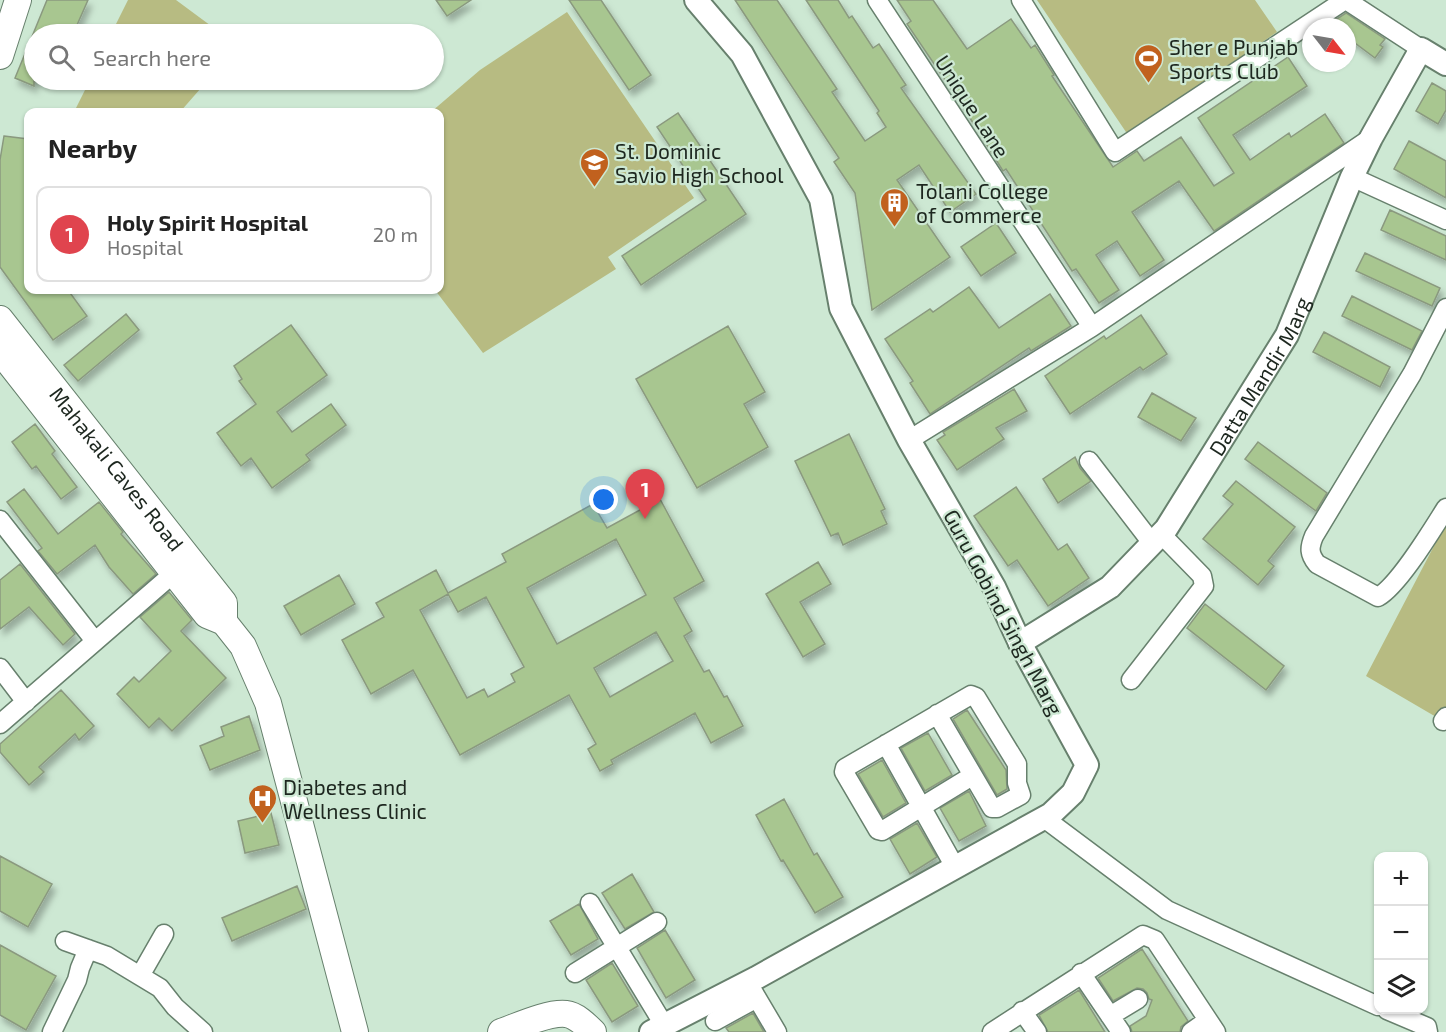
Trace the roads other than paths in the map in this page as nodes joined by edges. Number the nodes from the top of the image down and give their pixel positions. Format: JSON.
{"nodes":[{"id":1,"x":18,"y":0,"type":"edge"},
{"id":2,"x":696,"y":0,"type":"edge"},
{"id":3,"x":877,"y":0,"type":"edge"},
{"id":4,"x":1021,"y":0,"type":"edge"},
{"id":5,"x":1346,"y":0,"type":"edge"},
{"id":6,"x":1421,"y":49,"type":"junction"},
{"id":7,"x":0,"y":56,"type":"edge"},
{"id":8,"x":1446,"y":64,"type":"edge"},
{"id":9,"x":1371,"y":138,"type":"junction"},
{"id":10,"x":1352,"y":177,"type":"junction"},
{"id":11,"x":1446,"y":220,"type":"edge"},
{"id":12,"x":1446,"y":308,"type":"edge"},
{"id":13,"x":0,"y":319,"type":"edge"},
{"id":14,"x":1092,"y":327,"type":"junction"},
{"id":15,"x":0,"y":352,"type":"edge"},
{"id":16,"x":909,"y":440,"type":"junction"},
{"id":17,"x":1089,"y":461,"type":"dead end"},
{"id":18,"x":1446,"y":508,"type":"edge"},
{"id":19,"x":0,"y":520,"type":"edge"},
{"id":20,"x":1156,"y":538,"type":"junction"},
{"id":21,"x":182,"y":567,"type":"junction"},
{"id":22,"x":95,"y":641,"type":"junction"},
{"id":23,"x":1020,"y":643,"type":"junction"},
{"id":24,"x":0,"y":668,"type":"edge"},
{"id":25,"x":1131,"y":680,"type":"dead end"},
{"id":26,"x":26,"y":702,"type":"junction"},
{"id":27,"x":937,"y":714,"type":"junction"},
{"id":28,"x":0,"y":724,"type":"edge"},
{"id":29,"x":886,"y":744,"type":"junction"},
{"id":30,"x":972,"y":776,"type":"junction"},
{"id":31,"x":921,"y":807,"type":"junction"},
{"id":32,"x":1044,"y":818,"type":"junction"},
{"id":33,"x":956,"y":867,"type":"junction"},
{"id":34,"x":590,"y":903,"type":"dead end"},
{"id":35,"x":657,"y":922,"type":"dead end"},
{"id":36,"x":164,"y":934,"type":"dead end"},
{"id":37,"x":65,"y":941,"type":"dead end"},
{"id":38,"x":617,"y":947,"type":"junction"},
{"id":39,"x":88,"y":949,"type":"junction"},
{"id":40,"x":575,"y":973,"type":"dead end"},
{"id":41,"x":1081,"y":973,"type":"junction"},
{"id":42,"x":140,"y":976,"type":"junction"},
{"id":43,"x":752,"y":990,"type":"junction"},
{"id":44,"x":1138,"y":999,"type":"dead end"},
{"id":45,"x":1374,"y":1003,"type":"edge"},
{"id":46,"x":1022,"y":1011,"type":"junction"},
{"id":47,"x":1396,"y":1014,"type":"edge"},
{"id":48,"x":1110,"y":1016,"type":"junction"},
{"id":49,"x":714,"y":1019,"type":"edge"},
{"id":50,"x":1212,"y":1026,"type":"edge"},
{"id":51,"x":657,"y":1028,"type":"edge"},
{"id":52,"x":52,"y":1032,"type":"edge"},
{"id":53,"x":203,"y":1032,"type":"edge"},
{"id":54,"x":355,"y":1032,"type":"edge"},
{"id":55,"x":501,"y":1032,"type":"edge"},
{"id":56,"x":593,"y":1032,"type":"edge"},
{"id":57,"x":777,"y":1032,"type":"edge"},
{"id":58,"x":992,"y":1032,"type":"edge"},
{"id":59,"x":1037,"y":1032,"type":"edge"},
{"id":60,"x":1121,"y":1032,"type":"edge"},
{"id":61,"x":1191,"y":1032,"type":"edge"},
{"id":62,"x":1428,"y":1032,"type":"edge"}],
"edges":[{"from":1,"to":7,"type":"main road"},
{"from":2,"to":16,"type":"street","name":"Guru Gobind Singh Marg"},
{"from":3,"to":14,"type":"street","name":"Unique Lane"},
{"from":4,"to":5,"type":"street"},
{"from":5,"to":6,"type":"street"},
{"from":6,"to":8,"type":"street"},
{"from":6,"to":9,"type":"street","name":"Datta Mandir Marg"},
{"from":9,"to":10,"type":"street","name":"Datta Mandir Marg"},
{"from":9,"to":14,"type":"street"},
{"from":10,"to":11,"type":"street"},
{"from":10,"to":20,"type":"street","name":"Datta Mandir Marg"},
{"from":12,"to":18,"type":"street"},
{"from":13,"to":21,"type":"main road","name":"Mahakali Caves Road"},
{"from":14,"to":16,"type":"street"},
{"from":15,"to":21,"type":"main road","name":"Mahakali Caves Road"},
{"from":16,"to":23,"type":"street","name":"Guru Gobind Singh Marg"},
{"from":17,"to":20,"type":"street"},
{"from":19,"to":22,"type":"street"},
{"from":20,"to":23,"type":"street","name":"Datta Mandir Marg"},
{"from":20,"to":25,"type":"street"},
{"from":21,"to":22,"type":"street"},
{"from":21,"to":54,"type":"main road","name":"Mahakali Caves Road"},
{"from":22,"to":26,"type":"street"},
{"from":23,"to":32,"type":"street","name":"Guru Gobind Singh Marg"},
{"from":24,"to":26,"type":"street"},
{"from":26,"to":28,"type":"street"},
{"from":27,"to":29,"type":"street"},
{"from":27,"to":30,"type":"street"},
{"from":27,"to":30,"type":"street"},
{"from":29,"to":31,"type":"street"},
{"from":29,"to":31,"type":"street"},
{"from":30,"to":31,"type":"street"},
{"from":31,"to":33,"type":"street"},
{"from":32,"to":33,"type":"street","name":"Guru Gobind Singh Marg"},
{"from":32,"to":45,"type":"street"},
{"from":33,"to":43,"type":"street","name":"Guru Gobind Singh Marg"},
{"from":34,"to":38,"type":"street"},
{"from":35,"to":38,"type":"street"},
{"from":36,"to":42,"type":"street"},
{"from":37,"to":39,"type":"street"},
{"from":38,"to":40,"type":"street"},
{"from":38,"to":51,"type":"street"},
{"from":39,"to":42,"type":"street"},
{"from":39,"to":52,"type":"street"},
{"from":41,"to":46,"type":"street"},
{"from":41,"to":48,"type":"street"},
{"from":41,"to":50,"type":"street"},
{"from":42,"to":53,"type":"street"},
{"from":43,"to":49,"type":"street","name":"Guru Gobind Singh Marg"},
{"from":43,"to":57,"type":"street"},
{"from":44,"to":48,"type":"street"},
{"from":46,"to":58,"type":"street"},
{"from":46,"to":59,"type":"street"},
{"from":47,"to":62,"type":"street"},
{"from":48,"to":60,"type":"street"},
{"from":49,"to":51,"type":"street","name":"Guru Gobind Singh Marg"},
{"from":50,"to":61,"type":"street"},
{"from":55,"to":56,"type":"main road"}]}
